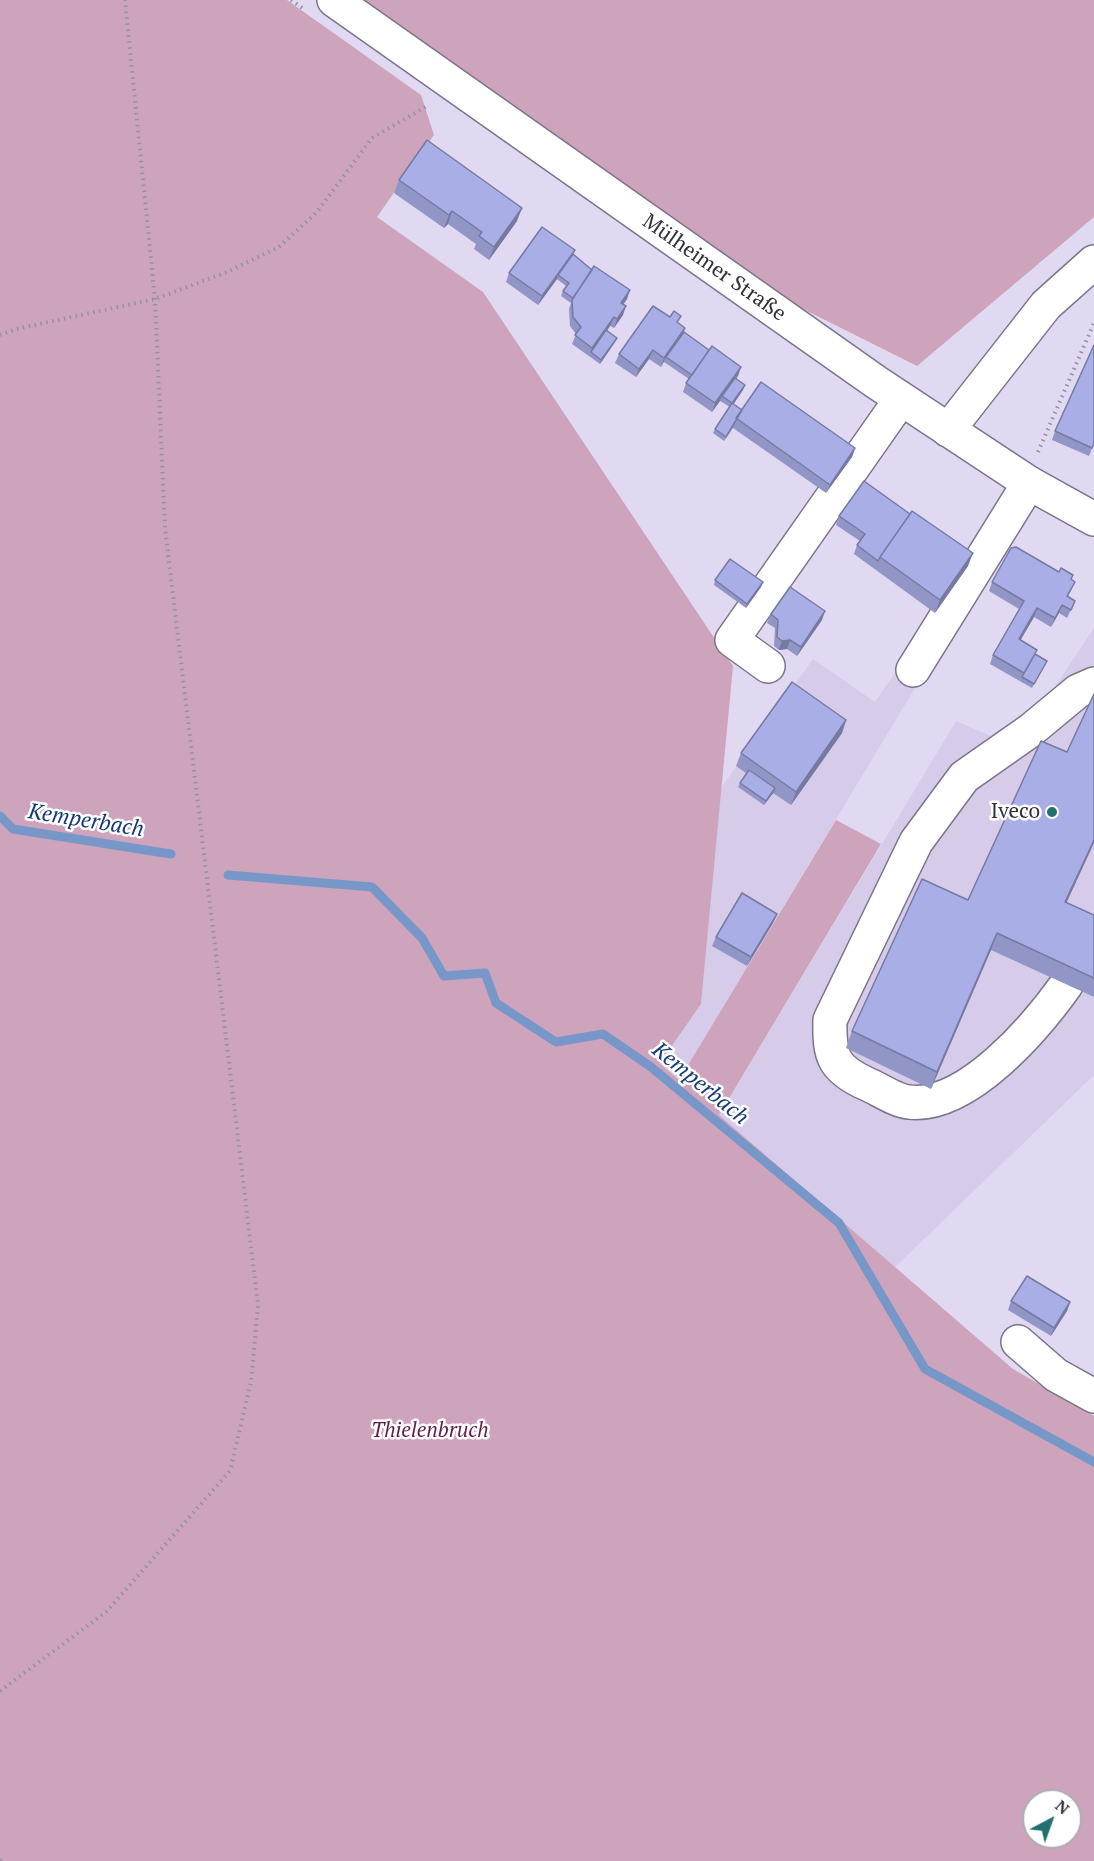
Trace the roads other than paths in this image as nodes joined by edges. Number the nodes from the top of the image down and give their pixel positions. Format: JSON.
{"nodes":[{"id":1,"x":338,"y":3,"type":"edge"},
{"id":2,"x":1094,"y":262,"type":"edge"},
{"id":3,"x":901,"y":399,"type":"junction"},
{"id":4,"x":948,"y":430,"type":"junction"},
{"id":5,"x":1029,"y":483,"type":"junction"},
{"id":6,"x":1094,"y":519,"type":"edge"},
{"id":7,"x":768,"y":666,"type":"dead end"},
{"id":8,"x":913,"y":670,"type":"dead end"},
{"id":9,"x":1094,"y":684,"type":"edge"},
{"id":10,"x":1066,"y":985,"type":"edge"},
{"id":11,"x":1018,"y":1342,"type":"dead end"},
{"id":12,"x":1094,"y":1396,"type":"edge"}],
"edges":[{"from":1,"to":3,"type":"main road","name":"Mülheimer Straße"},
{"from":2,"to":4,"type":"main road"},
{"from":3,"to":4,"type":"main road","name":"Mülheimer Straße"},
{"from":3,"to":7,"type":"main road"},
{"from":4,"to":5,"type":"main road","name":"Mülheimer Straße"},
{"from":5,"to":6,"type":"main road","name":"Mülheimer Straße"},
{"from":5,"to":8,"type":"main road"},
{"from":9,"to":10,"type":"main road"},
{"from":11,"to":12,"type":"main road"}]}
